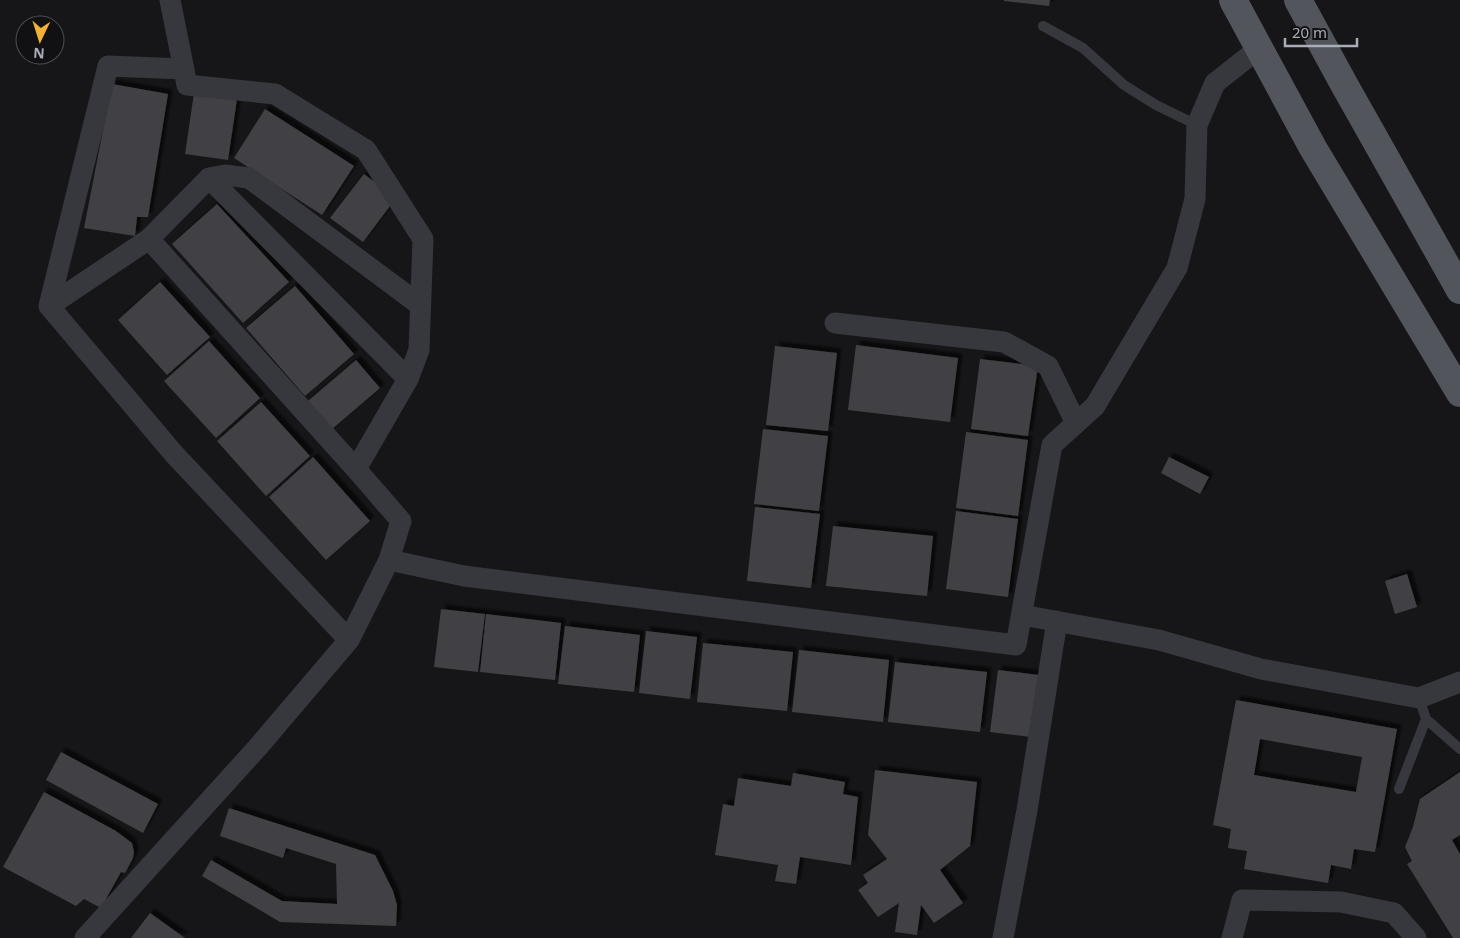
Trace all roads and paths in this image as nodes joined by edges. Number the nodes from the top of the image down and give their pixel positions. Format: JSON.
{"nodes":[{"id":1,"x":170,"y":0,"type":"edge"},
{"id":2,"x":1233,"y":0,"type":"edge"},
{"id":3,"x":1298,"y":0,"type":"edge"},
{"id":4,"x":1043,"y":26,"type":"dead end"},
{"id":5,"x":1258,"y":49,"type":"junction"},
{"id":6,"x":184,"y":69,"type":"junction"},
{"id":7,"x":1197,"y":125,"type":"junction"},
{"id":8,"x":210,"y":178,"type":"junction"},
{"id":9,"x":148,"y":240,"type":"junction"},
{"id":10,"x":1460,"y":290,"type":"edge"},
{"id":11,"x":420,"y":305,"type":"junction"},
{"id":12,"x":49,"y":306,"type":"junction"},
{"id":13,"x":835,"y":323,"type":"dead end"},
{"id":14,"x":408,"y":378,"type":"junction"},
{"id":15,"x":1460,"y":393,"type":"edge"},
{"id":16,"x":1076,"y":423,"type":"junction"},
{"id":17,"x":356,"y":469,"type":"junction"},
{"id":18,"x":389,"y":560,"type":"junction"},
{"id":19,"x":1022,"y":614,"type":"junction"},
{"id":20,"x":1057,"y":621,"type":"junction"},
{"id":21,"x":349,"y":640,"type":"junction"},
{"id":22,"x":1460,"y":682,"type":"edge"},
{"id":23,"x":1420,"y":698,"type":"junction"},
{"id":24,"x":1426,"y":719,"type":"junction"},
{"id":25,"x":1460,"y":749,"type":"edge"},
{"id":26,"x":1399,"y":789,"type":"dead end"},
{"id":27,"x":85,"y":938,"type":"edge"},
{"id":28,"x":1004,"y":938,"type":"edge"},
{"id":29,"x":1232,"y":938,"type":"edge"},
{"id":30,"x":1416,"y":938,"type":"edge"}],
"edges":[{"from":1,"to":6,"type":"street"},
{"from":2,"to":5,"type":"main road"},
{"from":3,"to":10,"type":"main road"},
{"from":4,"to":7,"type":"lane"},
{"from":5,"to":7,"type":"street"},
{"from":5,"to":15,"type":"main road"},
{"from":6,"to":11,"type":"street"},
{"from":6,"to":12,"type":"street"},
{"from":7,"to":16,"type":"street"},
{"from":8,"to":9,"type":"street"},
{"from":8,"to":11,"type":"street"},
{"from":8,"to":14,"type":"street"},
{"from":9,"to":12,"type":"street"},
{"from":9,"to":17,"type":"street"},
{"from":11,"to":14,"type":"street"},
{"from":12,"to":21,"type":"street"},
{"from":13,"to":16,"type":"street"},
{"from":14,"to":17,"type":"street"},
{"from":16,"to":19,"type":"street"},
{"from":17,"to":18,"type":"street"},
{"from":18,"to":19,"type":"street"},
{"from":18,"to":21,"type":"street"},
{"from":19,"to":20,"type":"street"},
{"from":20,"to":23,"type":"street"},
{"from":20,"to":28,"type":"street"},
{"from":21,"to":27,"type":"street"},
{"from":22,"to":23,"type":"street"},
{"from":23,"to":24,"type":"lane"},
{"from":24,"to":25,"type":"lane"},
{"from":24,"to":26,"type":"lane"},
{"from":29,"to":30,"type":"street"}]}
